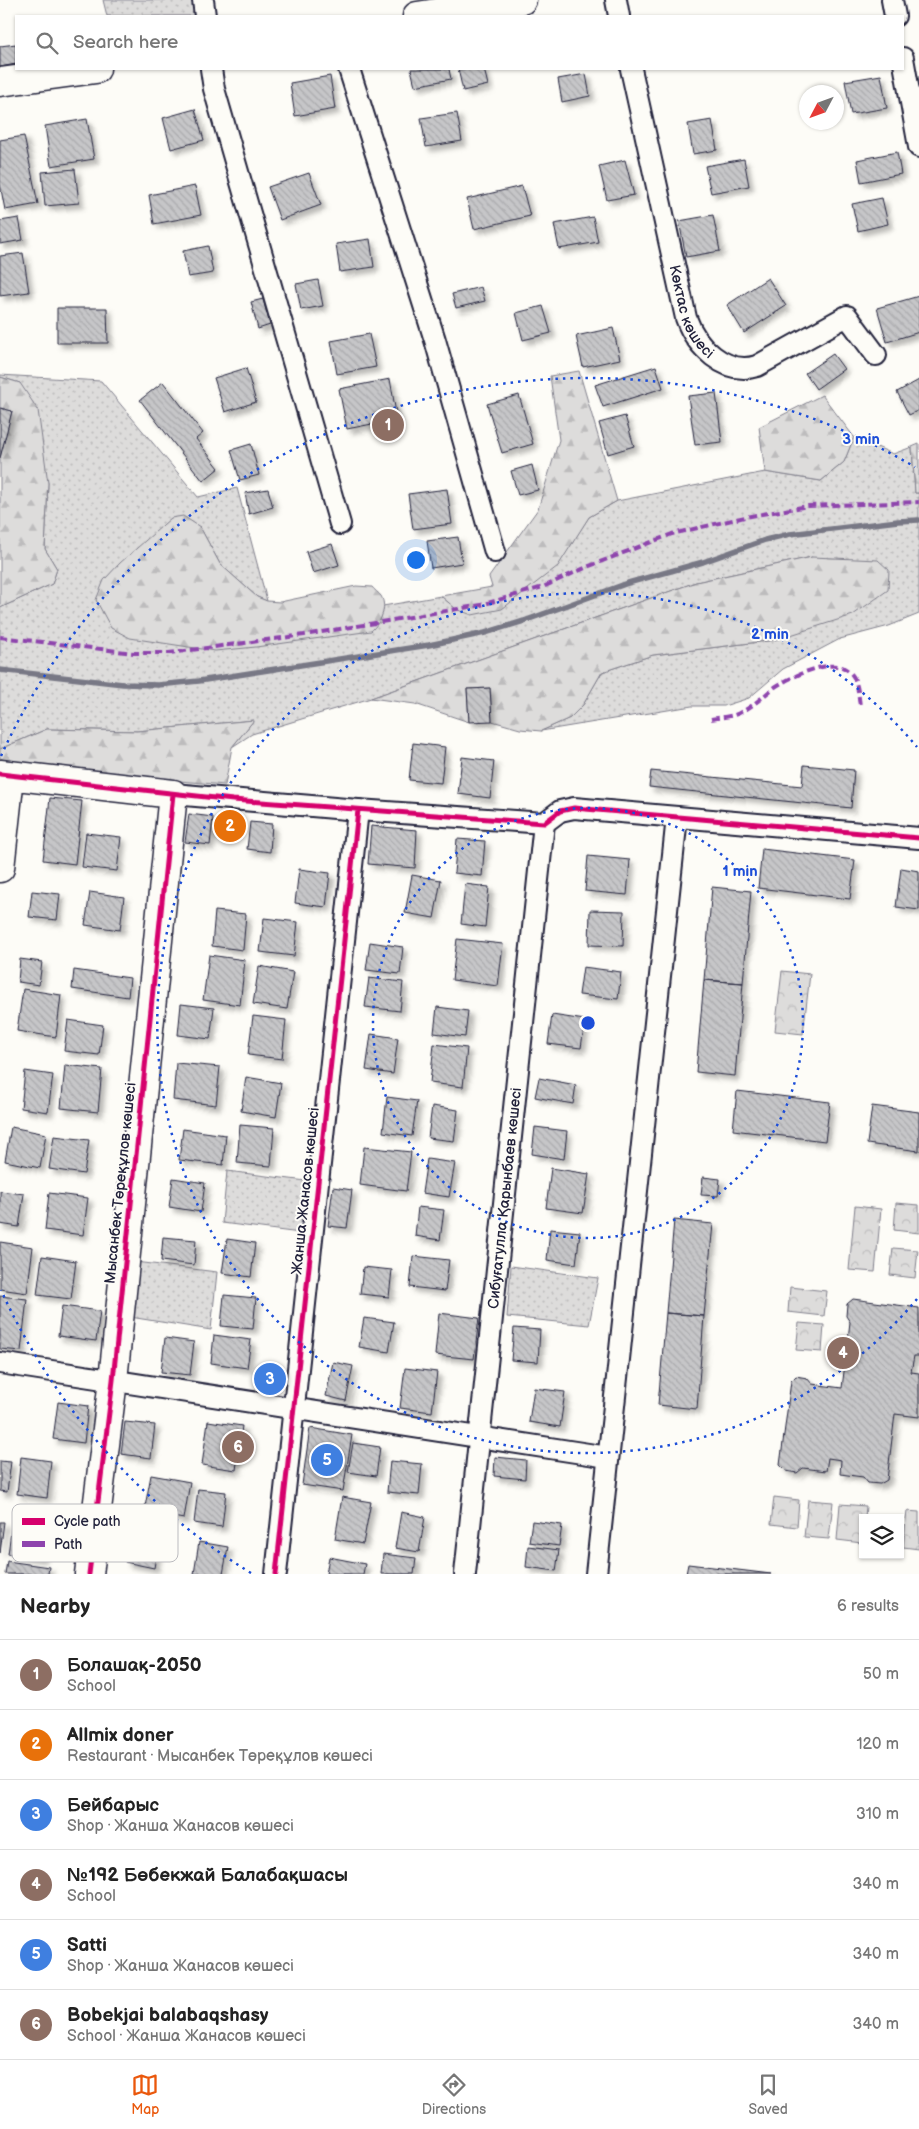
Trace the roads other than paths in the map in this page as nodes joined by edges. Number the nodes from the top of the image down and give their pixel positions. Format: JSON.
{"nodes":[{"id":1,"x":203,"y":0,"type":"edge"},
{"id":2,"x":522,"y":0,"type":"edge"},
{"id":3,"x":616,"y":0,"type":"edge"},
{"id":4,"x":892,"y":0,"type":"edge"},
{"id":5,"x":205,"y":15,"type":"edge"},
{"id":6,"x":424,"y":15,"type":"edge"},
{"id":7,"x":619,"y":15,"type":"edge"},
{"id":8,"x":895,"y":15,"type":"edge"},
{"id":9,"x":904,"y":64,"type":"edge"},
{"id":10,"x":89,"y":70,"type":"edge"},
{"id":11,"x":211,"y":70,"type":"edge"},
{"id":12,"x":349,"y":70,"type":"edge"},
{"id":13,"x":631,"y":70,"type":"edge"},
{"id":14,"x":0,"y":82,"type":"edge"},
{"id":15,"x":919,"y":147,"type":"edge"},
{"id":16,"x":876,"y":355,"type":"dead end"},
{"id":17,"x":340,"y":524,"type":"dead end"},
{"id":18,"x":495,"y":552,"type":"dead end"},
{"id":19,"x":5,"y":775,"type":"edge"},
{"id":20,"x":173,"y":794,"type":"junction"},
{"id":21,"x":358,"y":810,"type":"junction"},
{"id":22,"x":677,"y":817,"type":"junction"},
{"id":23,"x":544,"y":823,"type":"junction"},
{"id":24,"x":919,"y":838,"type":"edge"},
{"id":25,"x":0,"y":868,"type":"edge"},
{"id":26,"x":0,"y":1363,"type":"edge"},
{"id":27,"x":112,"y":1380,"type":"junction"},
{"id":28,"x":295,"y":1408,"type":"junction"},
{"id":29,"x":480,"y":1437,"type":"junction"},
{"id":30,"x":608,"y":1457,"type":"junction"},
{"id":31,"x":97,"y":1504,"type":"edge"},
{"id":32,"x":276,"y":1574,"type":"edge"},
{"id":33,"x":465,"y":1574,"type":"edge"},
{"id":34,"x":596,"y":1574,"type":"edge"}],
"edges":[{"from":1,"to":5,"type":"street"},
{"from":2,"to":6,"type":"street"},
{"from":3,"to":7,"type":"street"},
{"from":4,"to":8,"type":"street"},
{"from":9,"to":15,"type":"street"},
{"from":10,"to":14,"type":"street"},
{"from":11,"to":17,"type":"street"},
{"from":12,"to":18,"type":"street"},
{"from":13,"to":16,"type":"street","name":"Көктас көшесі"},
{"from":19,"to":20,"type":"street"},
{"from":19,"to":25,"type":"street"},
{"from":20,"to":21,"type":"street"},
{"from":20,"to":27,"type":"street","name":"Мысанбек Төреқұлов көшесі"},
{"from":21,"to":23,"type":"street"},
{"from":21,"to":28,"type":"street","name":"Жанша Жанасов көшесі"},
{"from":22,"to":23,"type":"street"},
{"from":22,"to":24,"type":"street"},
{"from":22,"to":30,"type":"street"},
{"from":23,"to":29,"type":"street","name":"Сибуғатулла Қарынбаев көшесі"},
{"from":26,"to":27,"type":"street"},
{"from":27,"to":28,"type":"street"},
{"from":27,"to":31,"type":"street","name":"Мысанбек Төреқұлов көшесі"},
{"from":28,"to":29,"type":"street"},
{"from":28,"to":32,"type":"street","name":"Жанша Жанасов көшесі"},
{"from":29,"to":30,"type":"street"},
{"from":29,"to":33,"type":"street","name":"Сибуғатулла Қарынбаев көшесі"},
{"from":30,"to":34,"type":"street"}]}
